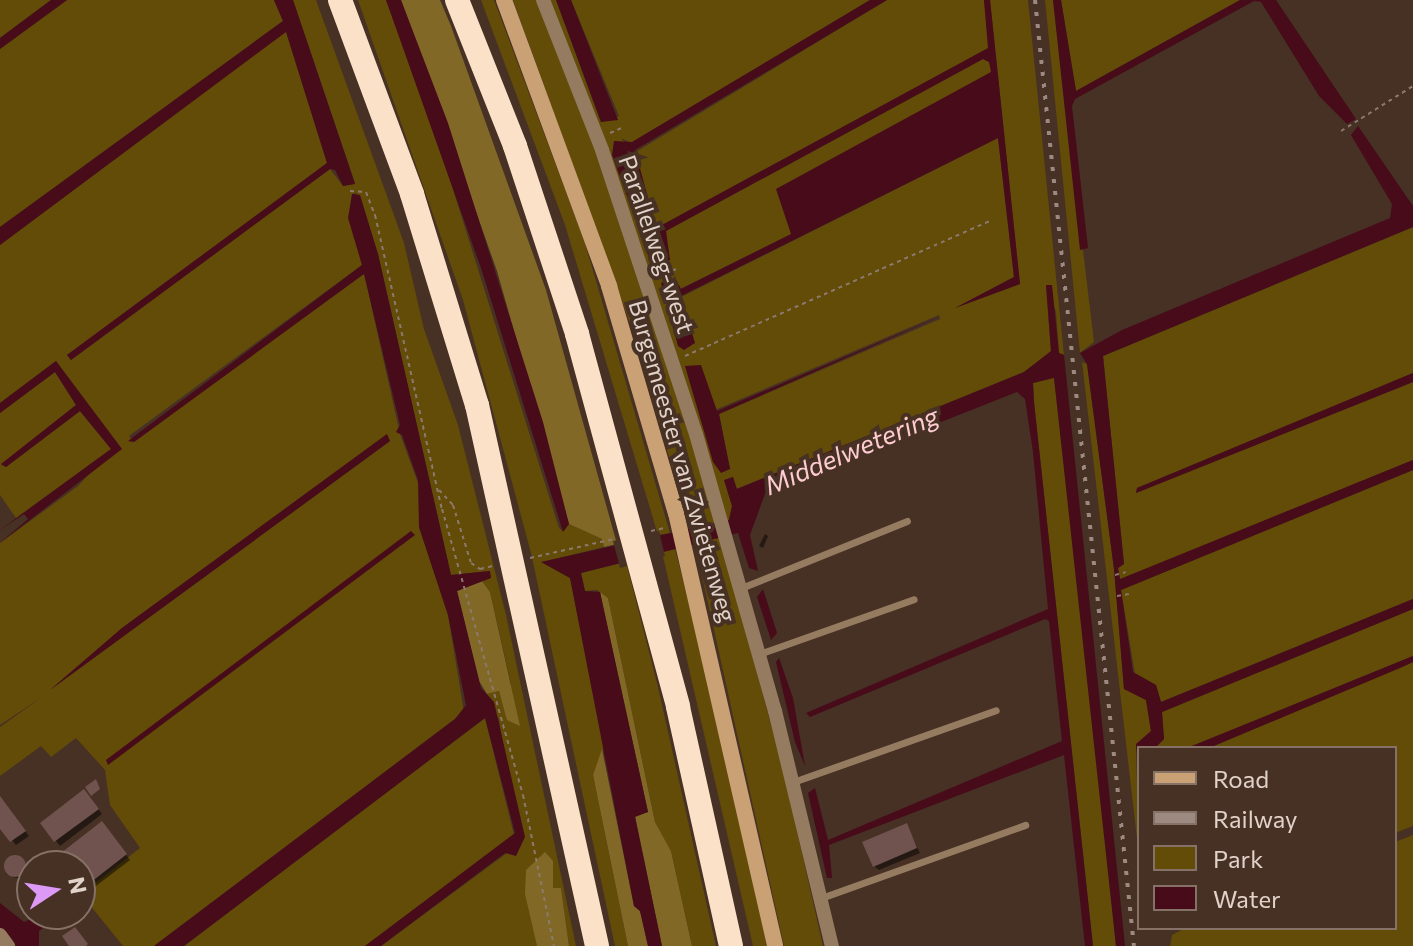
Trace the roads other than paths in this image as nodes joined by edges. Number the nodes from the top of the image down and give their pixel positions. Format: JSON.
{"nodes":[{"id":1,"x":340,"y":0,"type":"edge"},
{"id":2,"x":457,"y":0,"type":"edge"},
{"id":3,"x":504,"y":0,"type":"edge"},
{"id":4,"x":543,"y":0,"type":"edge"},
{"id":5,"x":907,"y":521,"type":"dead end"},
{"id":6,"x":741,"y":588,"type":"junction"},
{"id":7,"x":914,"y":599,"type":"dead end"},
{"id":8,"x":759,"y":654,"type":"junction"},
{"id":9,"x":996,"y":710,"type":"dead end"},
{"id":10,"x":793,"y":782,"type":"junction"},
{"id":11,"x":1025,"y":825,"type":"dead end"},
{"id":12,"x":821,"y":898,"type":"junction"},
{"id":13,"x":0,"y":935,"type":"edge"},
{"id":14,"x":8,"y":946,"type":"edge"},
{"id":15,"x":597,"y":946,"type":"edge"},
{"id":16,"x":731,"y":946,"type":"edge"},
{"id":17,"x":775,"y":946,"type":"edge"},
{"id":18,"x":832,"y":946,"type":"edge"}],
"edges":[{"from":1,"to":15,"type":"highway"},
{"from":2,"to":16,"type":"highway"},
{"from":3,"to":17,"type":"main road","name":"Burgemeester van Zwietenweg"},
{"from":4,"to":6,"type":"street","name":"Parallelweg-west"},
{"from":5,"to":6,"type":"lane"},
{"from":6,"to":8,"type":"street","name":"Parallelweg-west"},
{"from":7,"to":8,"type":"lane"},
{"from":8,"to":10,"type":"street","name":"Parallelweg-west"},
{"from":9,"to":10,"type":"lane"},
{"from":10,"to":12,"type":"street","name":"Parallelweg-west"},
{"from":11,"to":12,"type":"lane"},
{"from":12,"to":18,"type":"street","name":"Parallelweg-west"},
{"from":13,"to":14,"type":"street"}]}
